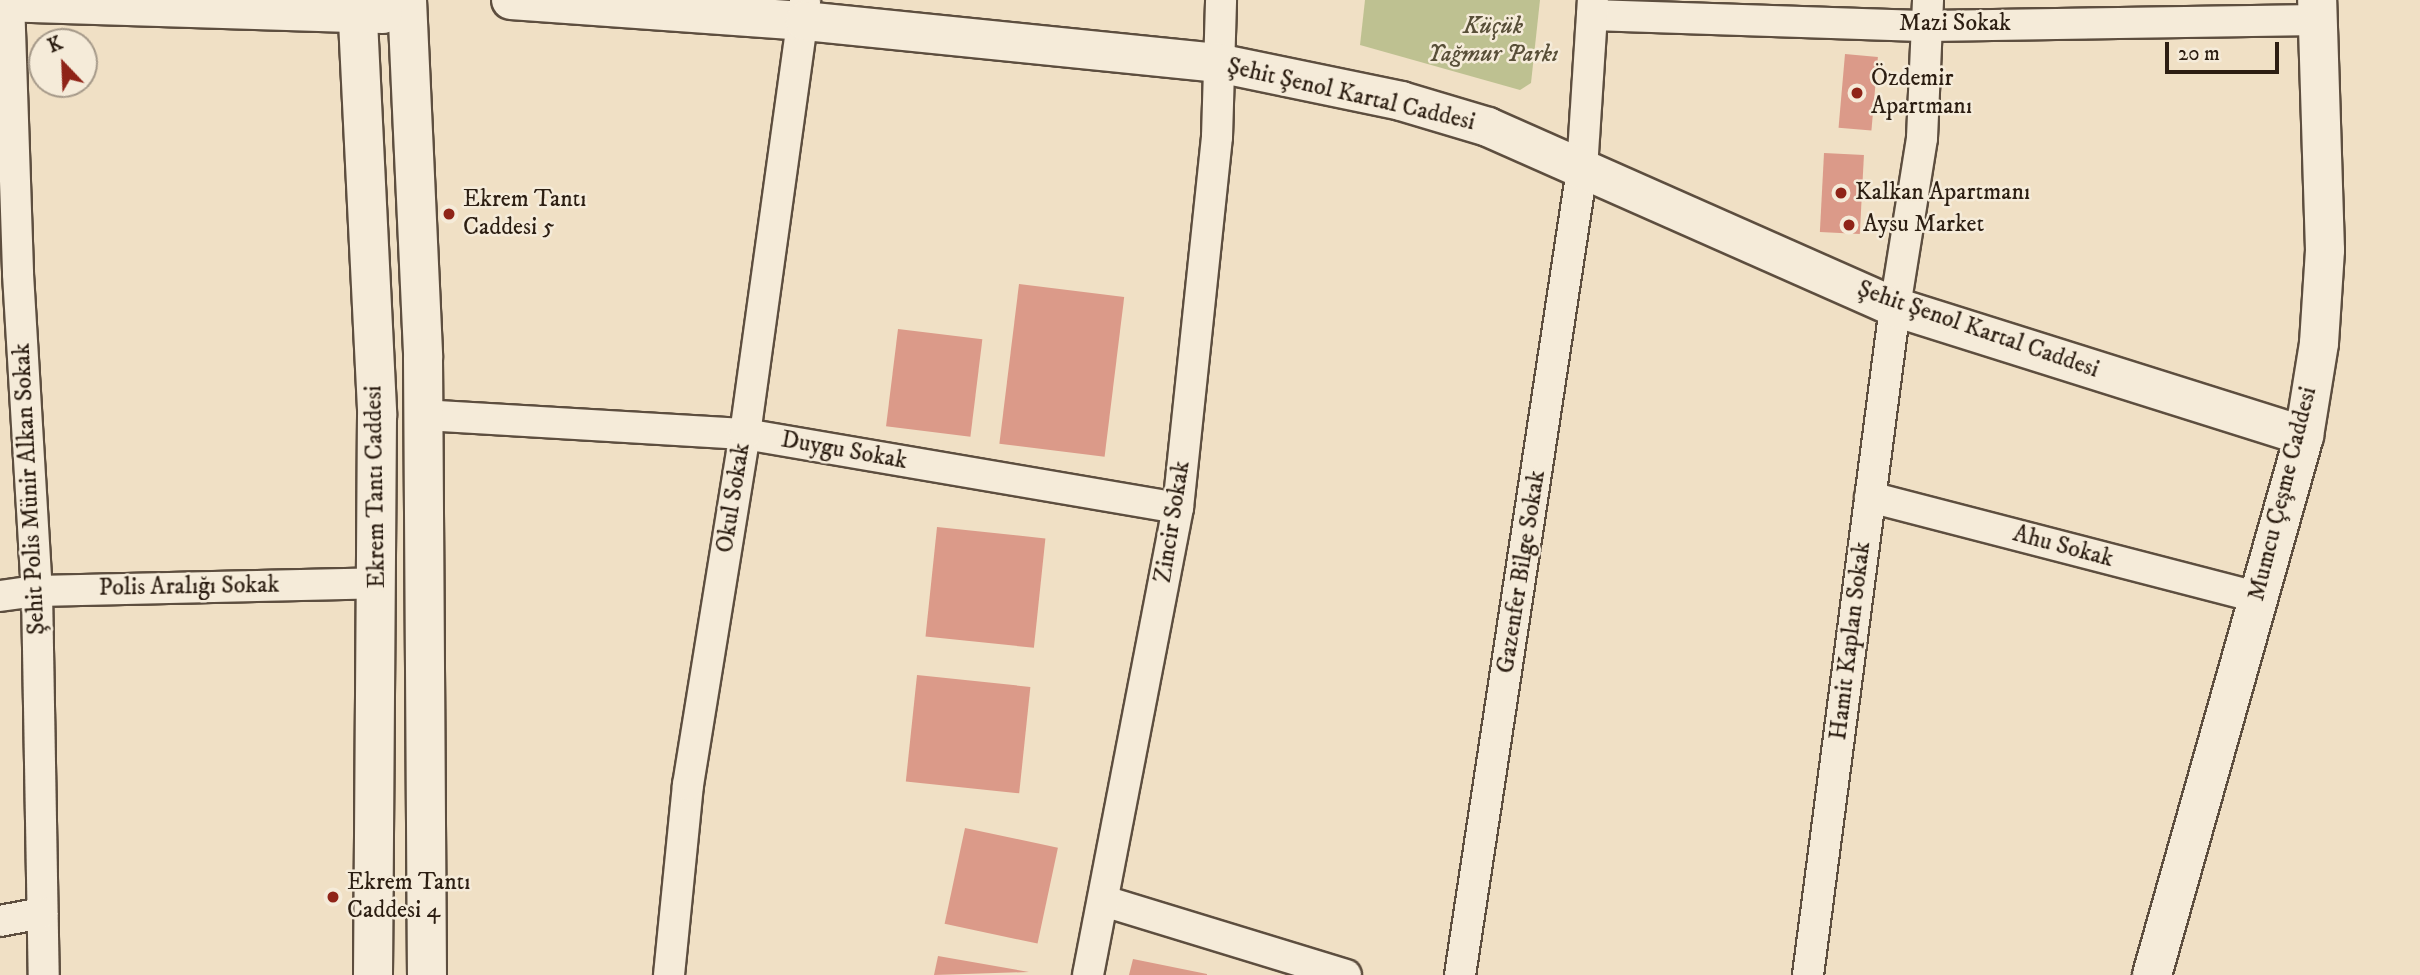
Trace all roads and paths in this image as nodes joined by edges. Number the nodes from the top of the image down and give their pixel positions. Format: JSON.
{"nodes":[{"id":1,"x":511,"y":0,"type":"edge"},
{"id":2,"x":1221,"y":0,"type":"edge"},
{"id":3,"x":6,"y":2,"type":"edge"},
{"id":4,"x":361,"y":4,"type":"edge"},
{"id":5,"x":408,"y":8,"type":"edge"},
{"id":6,"x":1592,"y":8,"type":"edge"},
{"id":7,"x":805,"y":10,"type":"edge"},
{"id":8,"x":2317,"y":10,"type":"edge"},
{"id":9,"x":1928,"y":13,"type":"edge"},
{"id":10,"x":1217,"y":63,"type":"junction"},
{"id":11,"x":1582,"y":169,"type":"junction"},
{"id":12,"x":9,"y":275,"type":"edge"},
{"id":13,"x":1895,"y":307,"type":"junction"},
{"id":14,"x":424,"y":415,"type":"junction"},
{"id":15,"x":377,"y":416,"type":"junction"},
{"id":16,"x":745,"y":434,"type":"junction"},
{"id":17,"x":2304,"y":436,"type":"junction"},
{"id":18,"x":1870,"y":497,"type":"junction"},
{"id":19,"x":1178,"y":508,"type":"junction"},
{"id":20,"x":378,"y":583,"type":"junction"},
{"id":21,"x":37,"y":591,"type":"junction"},
{"id":22,"x":0,"y":596,"type":"edge"},
{"id":23,"x":2257,"y":597,"type":"junction"},
{"id":24,"x":1104,"y":901,"type":"junction"},
{"id":25,"x":42,"y":913,"type":"junction"},
{"id":26,"x":0,"y":921,"type":"edge"},
{"id":27,"x":44,"y":975,"type":"edge"},
{"id":28,"x":373,"y":975,"type":"edge"},
{"id":29,"x":427,"y":975,"type":"edge"},
{"id":30,"x":669,"y":975,"type":"edge"},
{"id":31,"x":1088,"y":975,"type":"edge"},
{"id":32,"x":1346,"y":975,"type":"edge"},
{"id":33,"x":1460,"y":975,"type":"edge"},
{"id":34,"x":1808,"y":975,"type":"edge"},
{"id":35,"x":2152,"y":975,"type":"edge"}],
"edges":[{"from":1,"to":7,"type":"street","name":"Şehit Şenol Kartal Caddesi"},
{"from":2,"to":10,"type":"street","name":"Zincir Sokak"},
{"from":3,"to":4,"type":"street"},
{"from":3,"to":12,"type":"street","name":"Şehit Polis Münir Alkan Sokak"},
{"from":4,"to":5,"type":"street"},
{"from":4,"to":15,"type":"street","name":"Ekrem Tantı Caddesi"},
{"from":5,"to":14,"type":"street","name":"Ekrem Tantı Caddesi"},
{"from":6,"to":9,"type":"street","name":"Mazi Sokak"},
{"from":6,"to":11,"type":"street","name":"Gazenfer Bilge Sokak"},
{"from":7,"to":10,"type":"street","name":"Şehit Şenol Kartal Caddesi"},
{"from":7,"to":16,"type":"street","name":"Okul Sokak"},
{"from":8,"to":9,"type":"street","name":"Mazi Sokak"},
{"from":8,"to":17,"type":"street","name":"Mumcu Çeşme Caddesi"},
{"from":9,"to":13,"type":"street","name":"Hamit Kaplan Sokak"},
{"from":10,"to":11,"type":"street","name":"Şehit Şenol Kartal Caddesi"},
{"from":10,"to":19,"type":"street","name":"Zincir Sokak"},
{"from":11,"to":13,"type":"street","name":"Şehit Şenol Kartal Caddesi"},
{"from":11,"to":33,"type":"street","name":"Gazenfer Bilge Sokak"},
{"from":12,"to":21,"type":"street","name":"Şehit Polis Münir Alkan Sokak"},
{"from":13,"to":17,"type":"street","name":"Şehit Şenol Kartal Caddesi"},
{"from":13,"to":18,"type":"street","name":"Hamit Kaplan Sokak"},
{"from":14,"to":15,"type":"street"},
{"from":14,"to":16,"type":"street","name":"Duygu Sokak"},
{"from":14,"to":29,"type":"street","name":"Ekrem Tantı Caddesi"},
{"from":15,"to":20,"type":"street","name":"Ekrem Tantı Caddesi"},
{"from":16,"to":19,"type":"street","name":"Duygu Sokak"},
{"from":16,"to":30,"type":"street","name":"Okul Sokak"},
{"from":17,"to":23,"type":"street","name":"Mumcu Çeşme Caddesi"},
{"from":18,"to":23,"type":"street","name":"Ahu Sokak"},
{"from":18,"to":34,"type":"street","name":"Hamit Kaplan Sokak"},
{"from":19,"to":24,"type":"street","name":"Zincir Sokak"},
{"from":20,"to":21,"type":"street","name":"Polis Aralığı Sokak"},
{"from":20,"to":28,"type":"street","name":"Ekrem Tantı Caddesi"},
{"from":21,"to":22,"type":"street","name":"Polis Aralığı Sokak"},
{"from":21,"to":25,"type":"street","name":"Şehit Polis Münir Alkan Sokak"},
{"from":23,"to":35,"type":"street","name":"Mumcu Çeşme Caddesi"},
{"from":24,"to":31,"type":"street","name":"Zincir Sokak"},
{"from":24,"to":32,"type":"street"},
{"from":25,"to":26,"type":"street"},
{"from":25,"to":27,"type":"street","name":"Şehit Polis Münir Alkan Sokak"}]}
